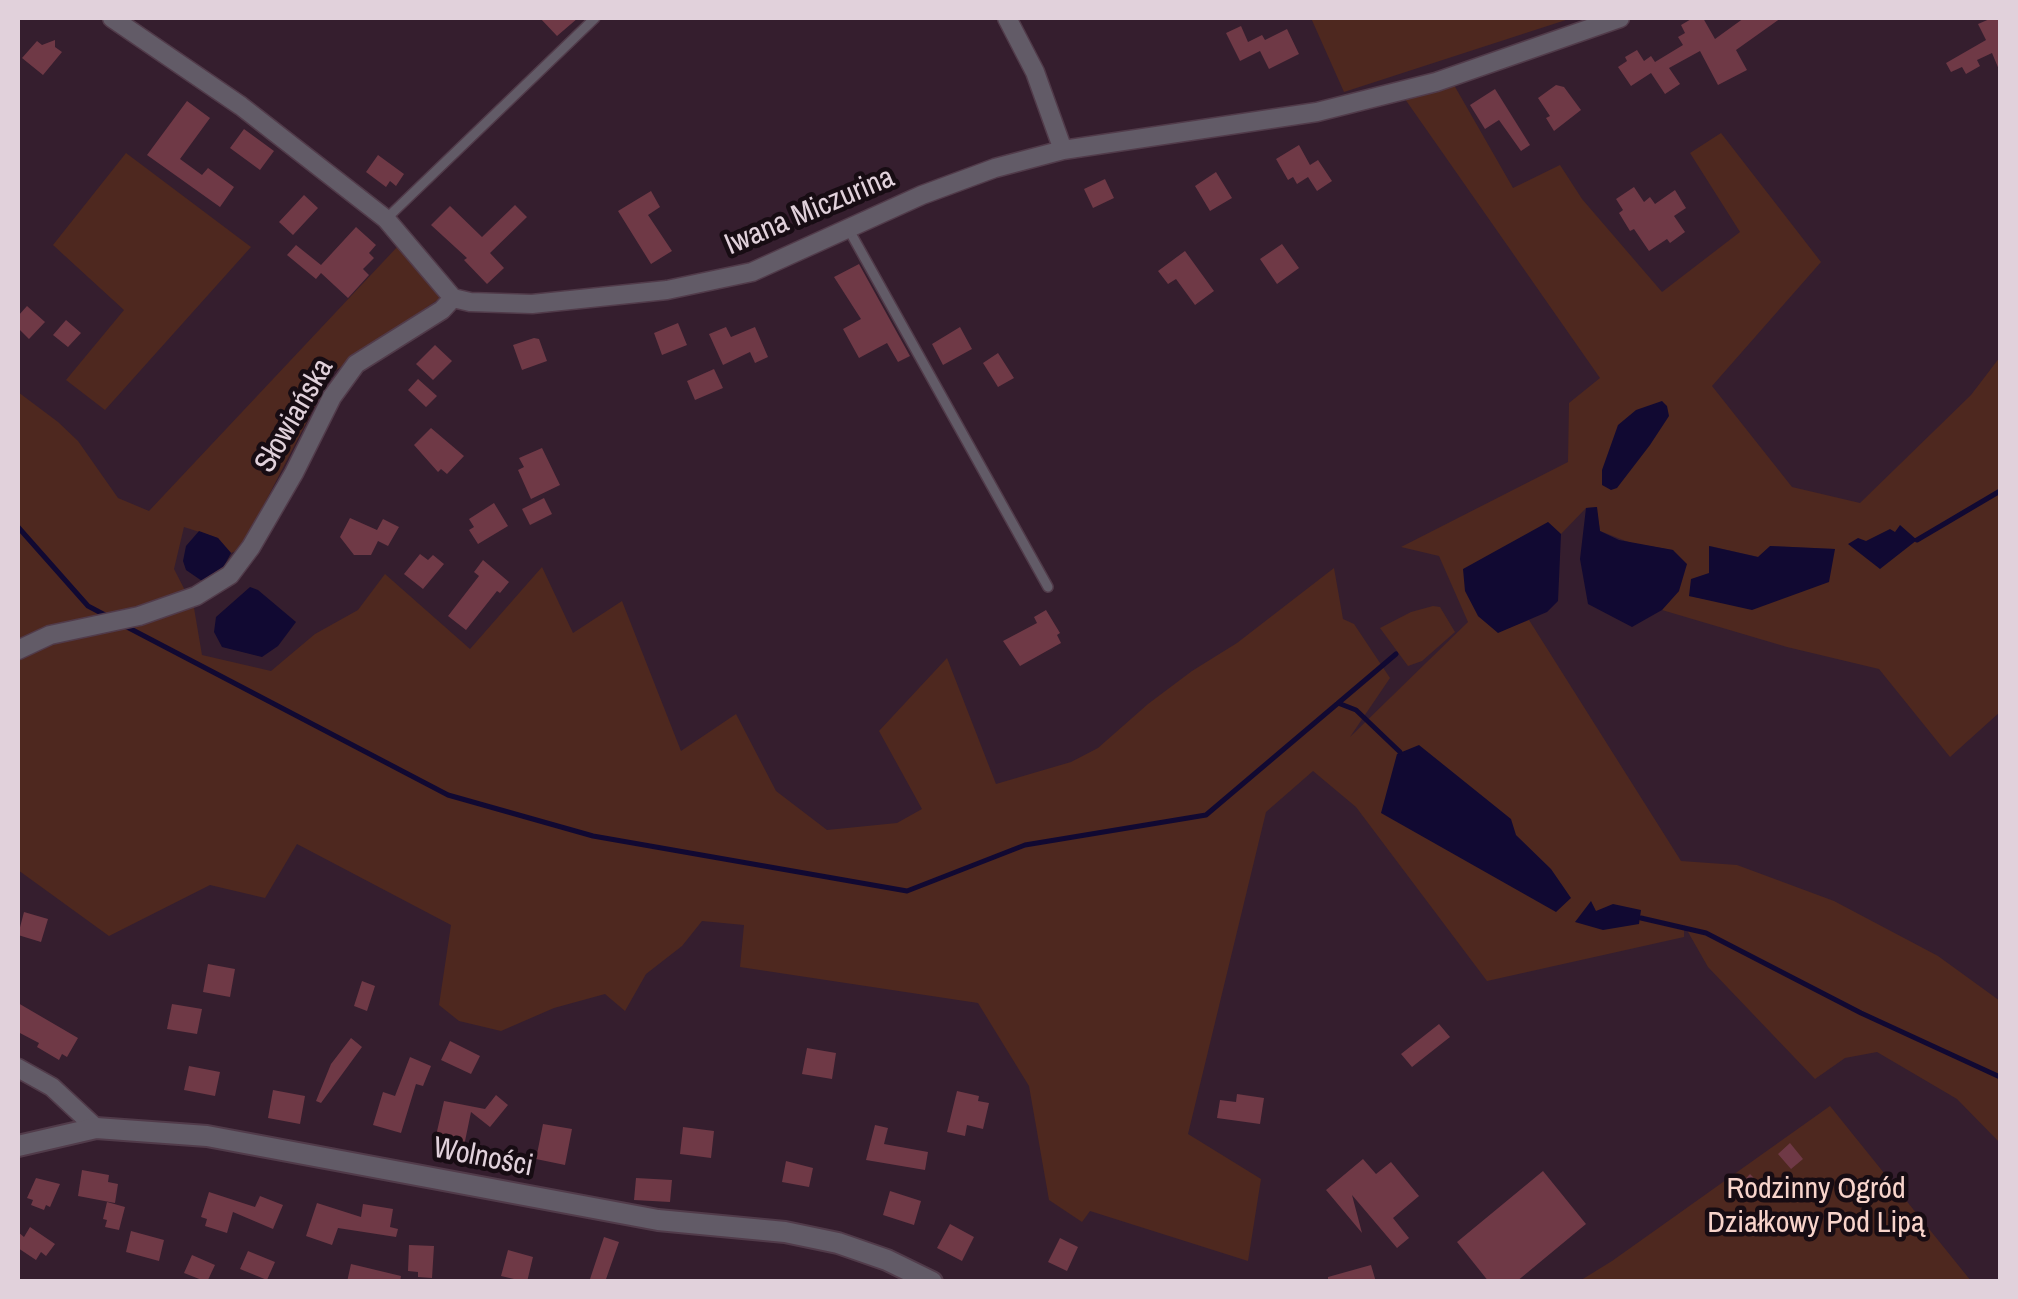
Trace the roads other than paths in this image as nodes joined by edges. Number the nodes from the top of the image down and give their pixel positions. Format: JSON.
{"nodes":[{"id":1,"x":112,"y":18,"type":"edge"},
{"id":2,"x":595,"y":18,"type":"edge"},
{"id":3,"x":1007,"y":18,"type":"edge"},
{"id":4,"x":1620,"y":18,"type":"edge"},
{"id":5,"x":1063,"y":150,"type":"junction"},
{"id":6,"x":386,"y":219,"type":"junction"},
{"id":7,"x":850,"y":230,"type":"junction"},
{"id":8,"x":453,"y":298,"type":"junction"},
{"id":9,"x":1048,"y":587,"type":"dead end"},
{"id":10,"x":18,"y":650,"type":"edge"},
{"id":11,"x":18,"y":1068,"type":"edge"},
{"id":12,"x":96,"y":1128,"type":"junction"},
{"id":13,"x":18,"y":1146,"type":"edge"},
{"id":14,"x":932,"y":1282,"type":"edge"}],
"edges":[{"from":1,"to":6,"type":"street"},
{"from":2,"to":6,"type":"lane"},
{"from":3,"to":5,"type":"street"},
{"from":4,"to":5,"type":"street","name":"Iwana Miczurina"},
{"from":5,"to":7,"type":"street","name":"Iwana Miczurina"},
{"from":6,"to":8,"type":"street"},
{"from":7,"to":8,"type":"street","name":"Iwana Miczurina"},
{"from":7,"to":9,"type":"lane"},
{"from":8,"to":10,"type":"street","name":"Słowiańska"},
{"from":11,"to":12,"type":"street"},
{"from":12,"to":13,"type":"street","name":"Wolności"},
{"from":12,"to":14,"type":"street","name":"Wolności"}]}
